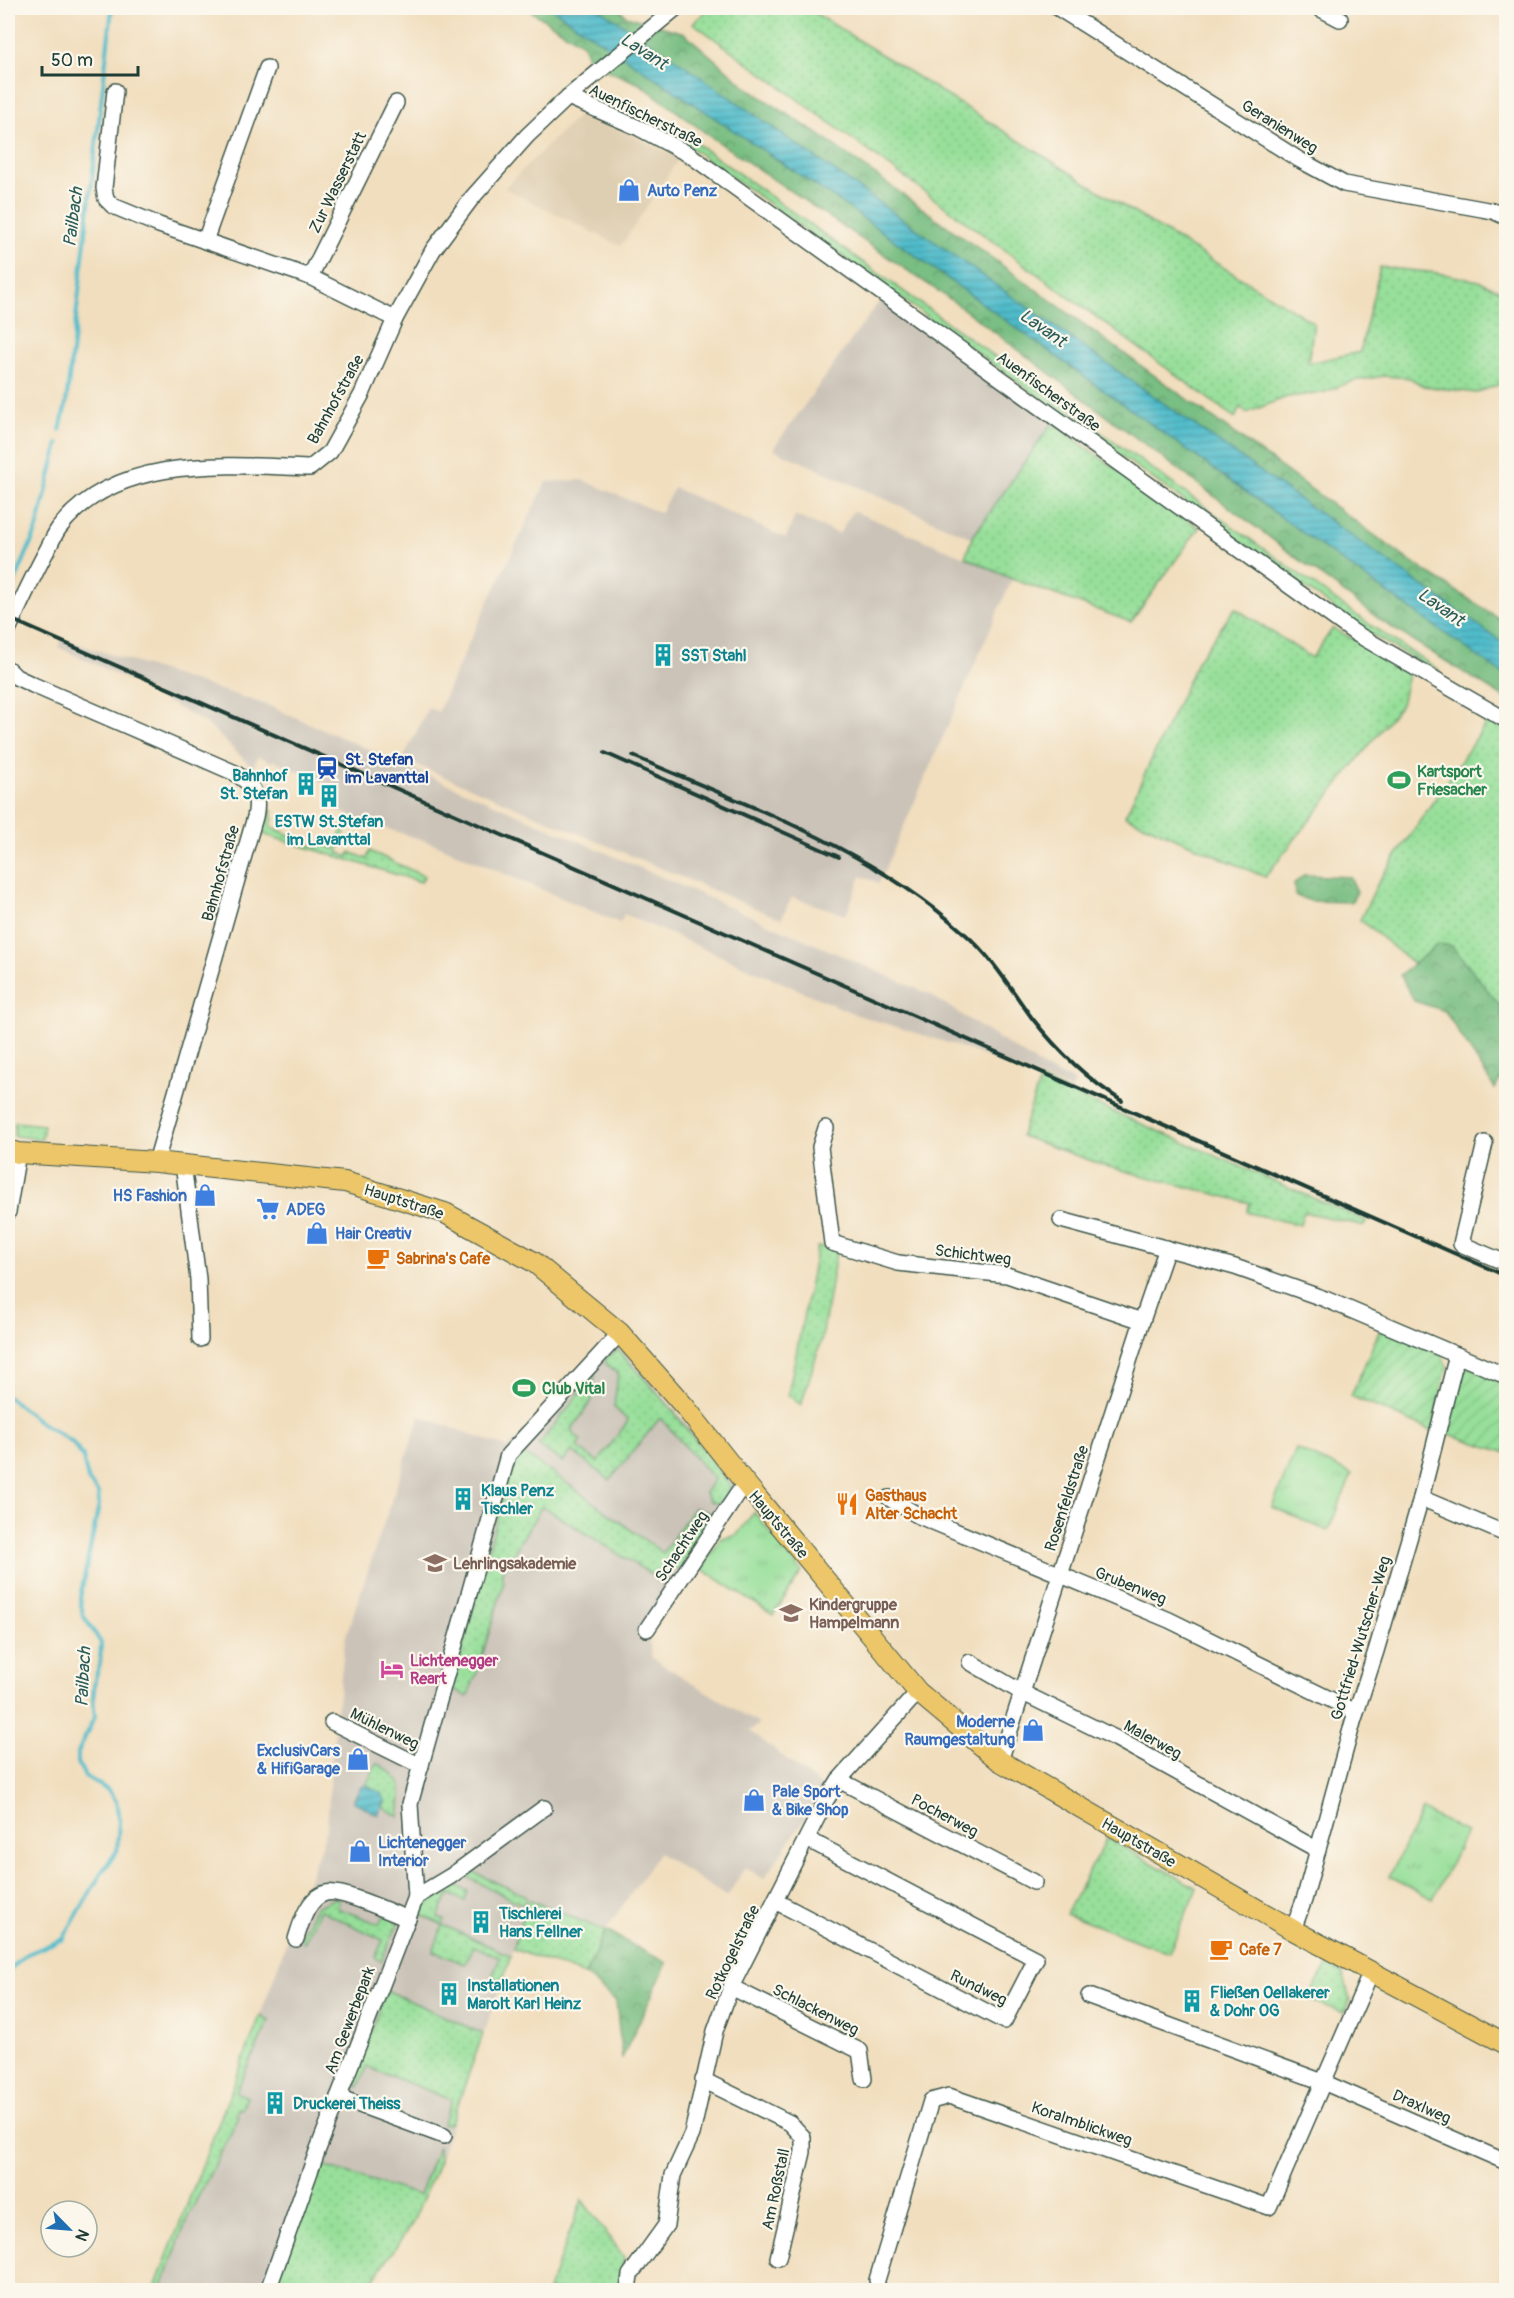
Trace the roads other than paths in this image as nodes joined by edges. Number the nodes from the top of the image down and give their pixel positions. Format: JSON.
{"nodes":[{"id":1,"x":676,"y":8,"type":"edge"},
{"id":2,"x":1058,"y":8,"type":"edge"},
{"id":3,"x":1318,"y":8,"type":"edge"},
{"id":4,"x":1340,"y":19,"type":"dead end"},
{"id":5,"x":267,"y":68,"type":"dead end"},
{"id":6,"x":115,"y":91,"type":"dead end"},
{"id":7,"x":568,"y":97,"type":"junction"},
{"id":8,"x":396,"y":103,"type":"dead end"},
{"id":9,"x":1506,"y":217,"type":"edge"},
{"id":10,"x":205,"y":241,"type":"junction"},
{"id":11,"x":310,"y":277,"type":"junction"},
{"id":12,"x":395,"y":319,"type":"junction"},
{"id":13,"x":8,"y":630,"type":"edge"},
{"id":14,"x":8,"y":669,"type":"edge"},
{"id":15,"x":1506,"y":720,"type":"edge"},
{"id":16,"x":826,"y":1128,"type":"dead end"},
{"id":17,"x":1485,"y":1143,"type":"dead end"},
{"id":18,"x":13,"y":1151,"type":"edge"},
{"id":19,"x":156,"y":1162,"type":"junction"},
{"id":20,"x":183,"y":1164,"type":"junction"},
{"id":21,"x":8,"y":1212,"type":"edge"},
{"id":22,"x":1061,"y":1220,"type":"dead end"},
{"id":23,"x":1167,"y":1248,"type":"junction"},
{"id":24,"x":1506,"y":1263,"type":"edge"},
{"id":25,"x":1142,"y":1321,"type":"junction"},
{"id":26,"x":620,"y":1333,"type":"junction"},
{"id":27,"x":200,"y":1339,"type":"dead end"},
{"id":28,"x":1457,"y":1355,"type":"junction"},
{"id":29,"x":1506,"y":1376,"type":"edge"},
{"id":30,"x":745,"y":1483,"type":"junction"},
{"id":31,"x":889,"y":1498,"type":"dead end"},
{"id":32,"x":1421,"y":1498,"type":"junction"},
{"id":33,"x":1506,"y":1534,"type":"edge"},
{"id":34,"x":1060,"y":1575,"type":"junction"},
{"id":35,"x":647,"y":1629,"type":"dead end"},
{"id":36,"x":970,"y":1662,"type":"dead end"},
{"id":37,"x":918,"y":1692,"type":"junction"},
{"id":38,"x":1021,"y":1692,"type":"junction"},
{"id":39,"x":1356,"y":1712,"type":"junction"},
{"id":40,"x":332,"y":1722,"type":"dead end"},
{"id":41,"x":1000,"y":1761,"type":"junction"},
{"id":42,"x":421,"y":1766,"type":"junction"},
{"id":43,"x":839,"y":1780,"type":"junction"},
{"id":44,"x":544,"y":1808,"type":"dead end"},
{"id":45,"x":807,"y":1839,"type":"junction"},
{"id":46,"x":1318,"y":1850,"type":"junction"},
{"id":47,"x":1034,"y":1882,"type":"dead end"},
{"id":48,"x":416,"y":1897,"type":"junction"},
{"id":49,"x":777,"y":1902,"type":"junction"},
{"id":50,"x":408,"y":1919,"type":"junction"},
{"id":51,"x":1293,"y":1930,"type":"junction"},
{"id":52,"x":296,"y":1939,"type":"dead end"},
{"id":53,"x":1371,"y":1972,"type":"junction"},
{"id":54,"x":731,"y":1987,"type":"junction"},
{"id":55,"x":1089,"y":1996,"type":"dead end"},
{"id":56,"x":1506,"y":2044,"type":"edge"},
{"id":57,"x":864,"y":2079,"type":"dead end"},
{"id":58,"x":703,"y":2080,"type":"junction"},
{"id":59,"x":1323,"y":2082,"type":"junction"},
{"id":60,"x":338,"y":2097,"type":"junction"},
{"id":61,"x":444,"y":2136,"type":"dead end"},
{"id":62,"x":1506,"y":2162,"type":"edge"},
{"id":63,"x":778,"y":2258,"type":"dead end"},
{"id":64,"x":877,"y":2280,"type":"dead end"},
{"id":65,"x":268,"y":2290,"type":"edge"},
{"id":66,"x":628,"y":2290,"type":"edge"}],
"edges":[{"from":1,"to":7,"type":"street","name":"Bahnhofstraße"},
{"from":2,"to":9,"type":"street","name":"Geranienweg"},
{"from":3,"to":4,"type":"street"},
{"from":5,"to":10,"type":"street"},
{"from":6,"to":10,"type":"street"},
{"from":7,"to":12,"type":"street","name":"Bahnhofstraße"},
{"from":7,"to":15,"type":"street","name":"Auenfischerstraße"},
{"from":8,"to":11,"type":"street","name":"Zur Wasserstatt"},
{"from":10,"to":11,"type":"street"},
{"from":11,"to":12,"type":"street"},
{"from":12,"to":13,"type":"street","name":"Bahnhofstraße"},
{"from":14,"to":19,"type":"street","name":"Bahnhofstraße"},
{"from":16,"to":25,"type":"street","name":"Schichtweg"},
{"from":17,"to":24,"type":"street"},
{"from":18,"to":19,"type":"main road","name":"Hauptstraße"},
{"from":18,"to":21,"type":"street"},
{"from":19,"to":20,"type":"main road","name":"Hauptstraße"},
{"from":20,"to":26,"type":"main road","name":"Hauptstraße"},
{"from":20,"to":27,"type":"street"},
{"from":22,"to":23,"type":"street"},
{"from":23,"to":25,"type":"street","name":"Rosenfeldstraße"},
{"from":23,"to":28,"type":"street"},
{"from":25,"to":34,"type":"street","name":"Rosenfeldstraße"},
{"from":26,"to":30,"type":"main road","name":"Hauptstraße"},
{"from":26,"to":42,"type":"street","name":"Am Gewerbepark"},
{"from":28,"to":29,"type":"street"},
{"from":28,"to":32,"type":"street","name":"Gottfried-Wutscher-Weg"},
{"from":30,"to":35,"type":"street","name":"Schachtweg"},
{"from":30,"to":37,"type":"main road","name":"Hauptstraße"},
{"from":31,"to":34,"type":"street","name":"Grubenweg"},
{"from":32,"to":33,"type":"street"},
{"from":32,"to":39,"type":"street","name":"Gottfried-Wutscher-Weg"},
{"from":34,"to":38,"type":"street","name":"Rosenfeldstraße"},
{"from":34,"to":39,"type":"street","name":"Grubenweg"},
{"from":36,"to":38,"type":"street","name":"Malerweg"},
{"from":37,"to":41,"type":"main road","name":"Hauptstraße"},
{"from":37,"to":43,"type":"street","name":"Rotkogelstraße"},
{"from":38,"to":41,"type":"street","name":"Rosenfeldstraße"},
{"from":38,"to":46,"type":"street","name":"Malerweg"},
{"from":39,"to":46,"type":"street","name":"Gottfried-Wutscher-Weg"},
{"from":40,"to":42,"type":"street","name":"Mühlenweg"},
{"from":41,"to":51,"type":"main road","name":"Hauptstraße"},
{"from":42,"to":48,"type":"street","name":"Am Gewerbepark"},
{"from":43,"to":45,"type":"street","name":"Rotkogelstraße"},
{"from":43,"to":47,"type":"street","name":"Pocherweg"},
{"from":44,"to":48,"type":"street"},
{"from":45,"to":49,"type":"street","name":"Rotkogelstraße"},
{"from":45,"to":49,"type":"street","name":"Rundweg"},
{"from":46,"to":51,"type":"street","name":"Gottfried-Wutscher-Weg"},
{"from":48,"to":50,"type":"street","name":"Am Gewerbepark"},
{"from":49,"to":54,"type":"street","name":"Rotkogelstraße"},
{"from":50,"to":52,"type":"street"},
{"from":50,"to":60,"type":"street","name":"Am Gewerbepark"},
{"from":51,"to":53,"type":"main road","name":"Hauptstraße"},
{"from":53,"to":56,"type":"main road","name":"Hauptstraße"},
{"from":53,"to":59,"type":"street","name":"Koralmblickweg"},
{"from":54,"to":57,"type":"street","name":"Schlackenweg"},
{"from":54,"to":58,"type":"street","name":"Rotkogelstraße"},
{"from":55,"to":59,"type":"street"},
{"from":58,"to":63,"type":"street","name":"Am Roßstall"},
{"from":58,"to":66,"type":"street","name":"Rotkogelstraße"},
{"from":59,"to":62,"type":"street","name":"Draxlweg"},
{"from":59,"to":64,"type":"street","name":"Koralmblickweg"},
{"from":60,"to":61,"type":"street"},
{"from":60,"to":65,"type":"street","name":"Am Gewerbepark"}]}
